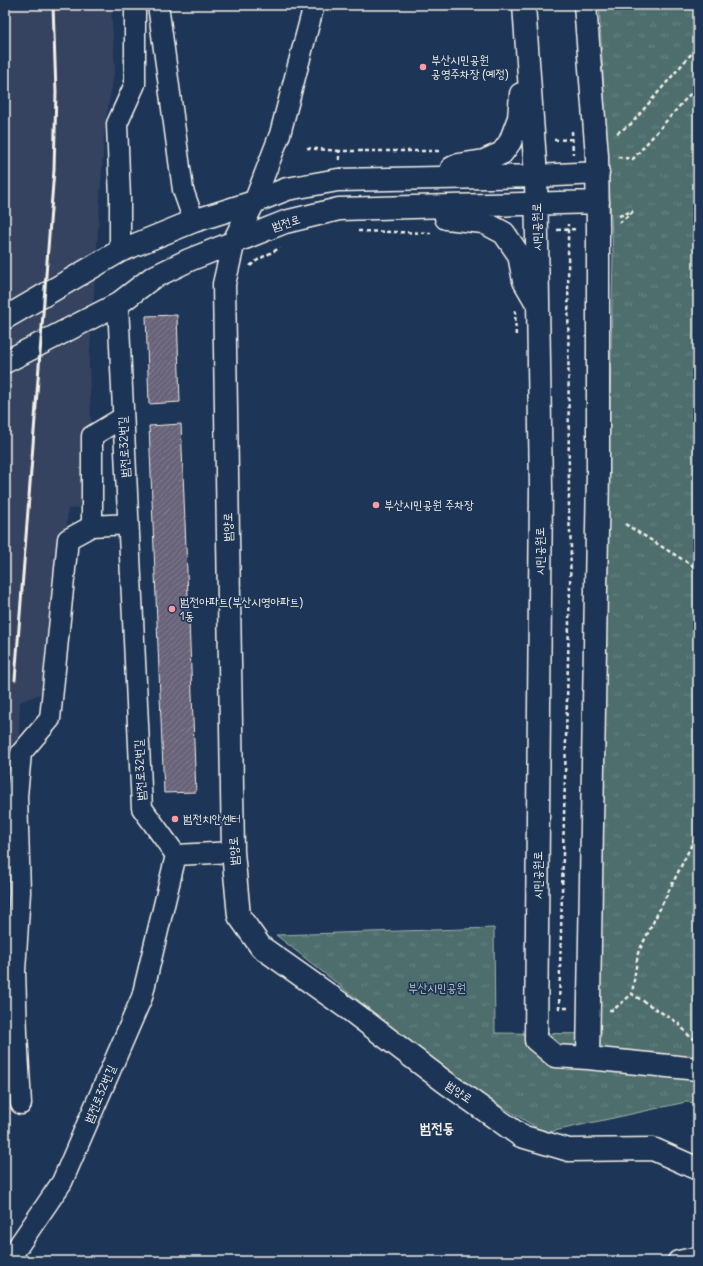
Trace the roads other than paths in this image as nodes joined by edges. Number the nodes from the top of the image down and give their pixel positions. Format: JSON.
{"nodes":[{"id":1,"x":135,"y":5,"type":"edge"},
{"id":2,"x":158,"y":5,"type":"edge"},
{"id":3,"x":314,"y":5,"type":"edge"},
{"id":4,"x":524,"y":5,"type":"edge"},
{"id":5,"x":585,"y":5,"type":"edge"},
{"id":6,"x":528,"y":68,"type":"junction"},
{"id":7,"x":598,"y":173,"type":"junction"},
{"id":8,"x":536,"y":176,"type":"junction"},
{"id":9,"x":433,"y":178,"type":"junction"},
{"id":10,"x":254,"y":202,"type":"junction"},
{"id":11,"x":598,"y":202,"type":"junction"},
{"id":12,"x":536,"y":204,"type":"junction"},
{"id":13,"x":420,"y":206,"type":"junction"},
{"id":14,"x":194,"y":221,"type":"junction"},
{"id":15,"x":234,"y":241,"type":"junction"},
{"id":16,"x":120,"y":251,"type":"junction"},
{"id":17,"x":118,"y":304,"type":"junction"},
{"id":18,"x":538,"y":305,"type":"junction"},
{"id":19,"x":5,"y":318,"type":"edge"},
{"id":20,"x":5,"y":362,"type":"edge"},
{"id":21,"x":122,"y":418,"type":"junction"},
{"id":22,"x":128,"y":524,"type":"junction"},
{"id":23,"x":92,"y":526,"type":"junction"},
{"id":24,"x":233,"y":852,"type":"junction"},
{"id":25,"x":176,"y":855,"type":"junction"},
{"id":26,"x":588,"y":1058,"type":"junction"},
{"id":27,"x":698,"y":1069,"type":"edge"},
{"id":28,"x":21,"y":1104,"type":"dead end"},
{"id":29,"x":698,"y":1169,"type":"edge"},
{"id":30,"x":698,"y":1257,"type":"edge"},
{"id":31,"x":8,"y":1261,"type":"edge"},
{"id":32,"x":678,"y":1261,"type":"edge"}],
"edges":[{"from":1,"to":16,"type":"street"},
{"from":2,"to":14,"type":"street"},
{"from":3,"to":10,"type":"street"},
{"from":4,"to":6,"type":"main road","name":"시민공원로"},
{"from":5,"to":7,"type":"main road"},
{"from":6,"to":8,"type":"main road","name":"시민공원로"},
{"from":6,"to":9,"type":"main road"},
{"from":7,"to":8,"type":"main road"},
{"from":7,"to":11,"type":"main road"},
{"from":8,"to":9,"type":"main road"},
{"from":8,"to":12,"type":"main road","name":"시민공원로"},
{"from":9,"to":10,"type":"main road"},
{"from":10,"to":14,"type":"main road"},
{"from":10,"to":15,"type":"main road","name":"범양로"},
{"from":11,"to":12,"type":"main road","name":"범전로"},
{"from":11,"to":26,"type":"main road"},
{"from":12,"to":13,"type":"main road","name":"범전로"},
{"from":12,"to":18,"type":"main road","name":"시민공원로"},
{"from":13,"to":15,"type":"main road","name":"범전로"},
{"from":13,"to":18,"type":"main road"},
{"from":14,"to":16,"type":"main road"},
{"from":15,"to":17,"type":"main road","name":"범전로"},
{"from":15,"to":24,"type":"main road","name":"범양로"},
{"from":16,"to":19,"type":"main road"},
{"from":17,"to":20,"type":"main road","name":"범전로"},
{"from":17,"to":21,"type":"street","name":"범전로32번길"},
{"from":18,"to":26,"type":"main road","name":"시민공원로"},
{"from":21,"to":22,"type":"street","name":"범전로32번길"},
{"from":21,"to":23,"type":"street"},
{"from":22,"to":23,"type":"street"},
{"from":22,"to":25,"type":"street","name":"범전로32번길"},
{"from":23,"to":28,"type":"street"},
{"from":24,"to":25,"type":"street"},
{"from":24,"to":29,"type":"main road","name":"범양로"},
{"from":25,"to":31,"type":"street","name":"범전로32번길"},
{"from":26,"to":27,"type":"main road","name":"시민공원로"},
{"from":30,"to":32,"type":"street"}]}
